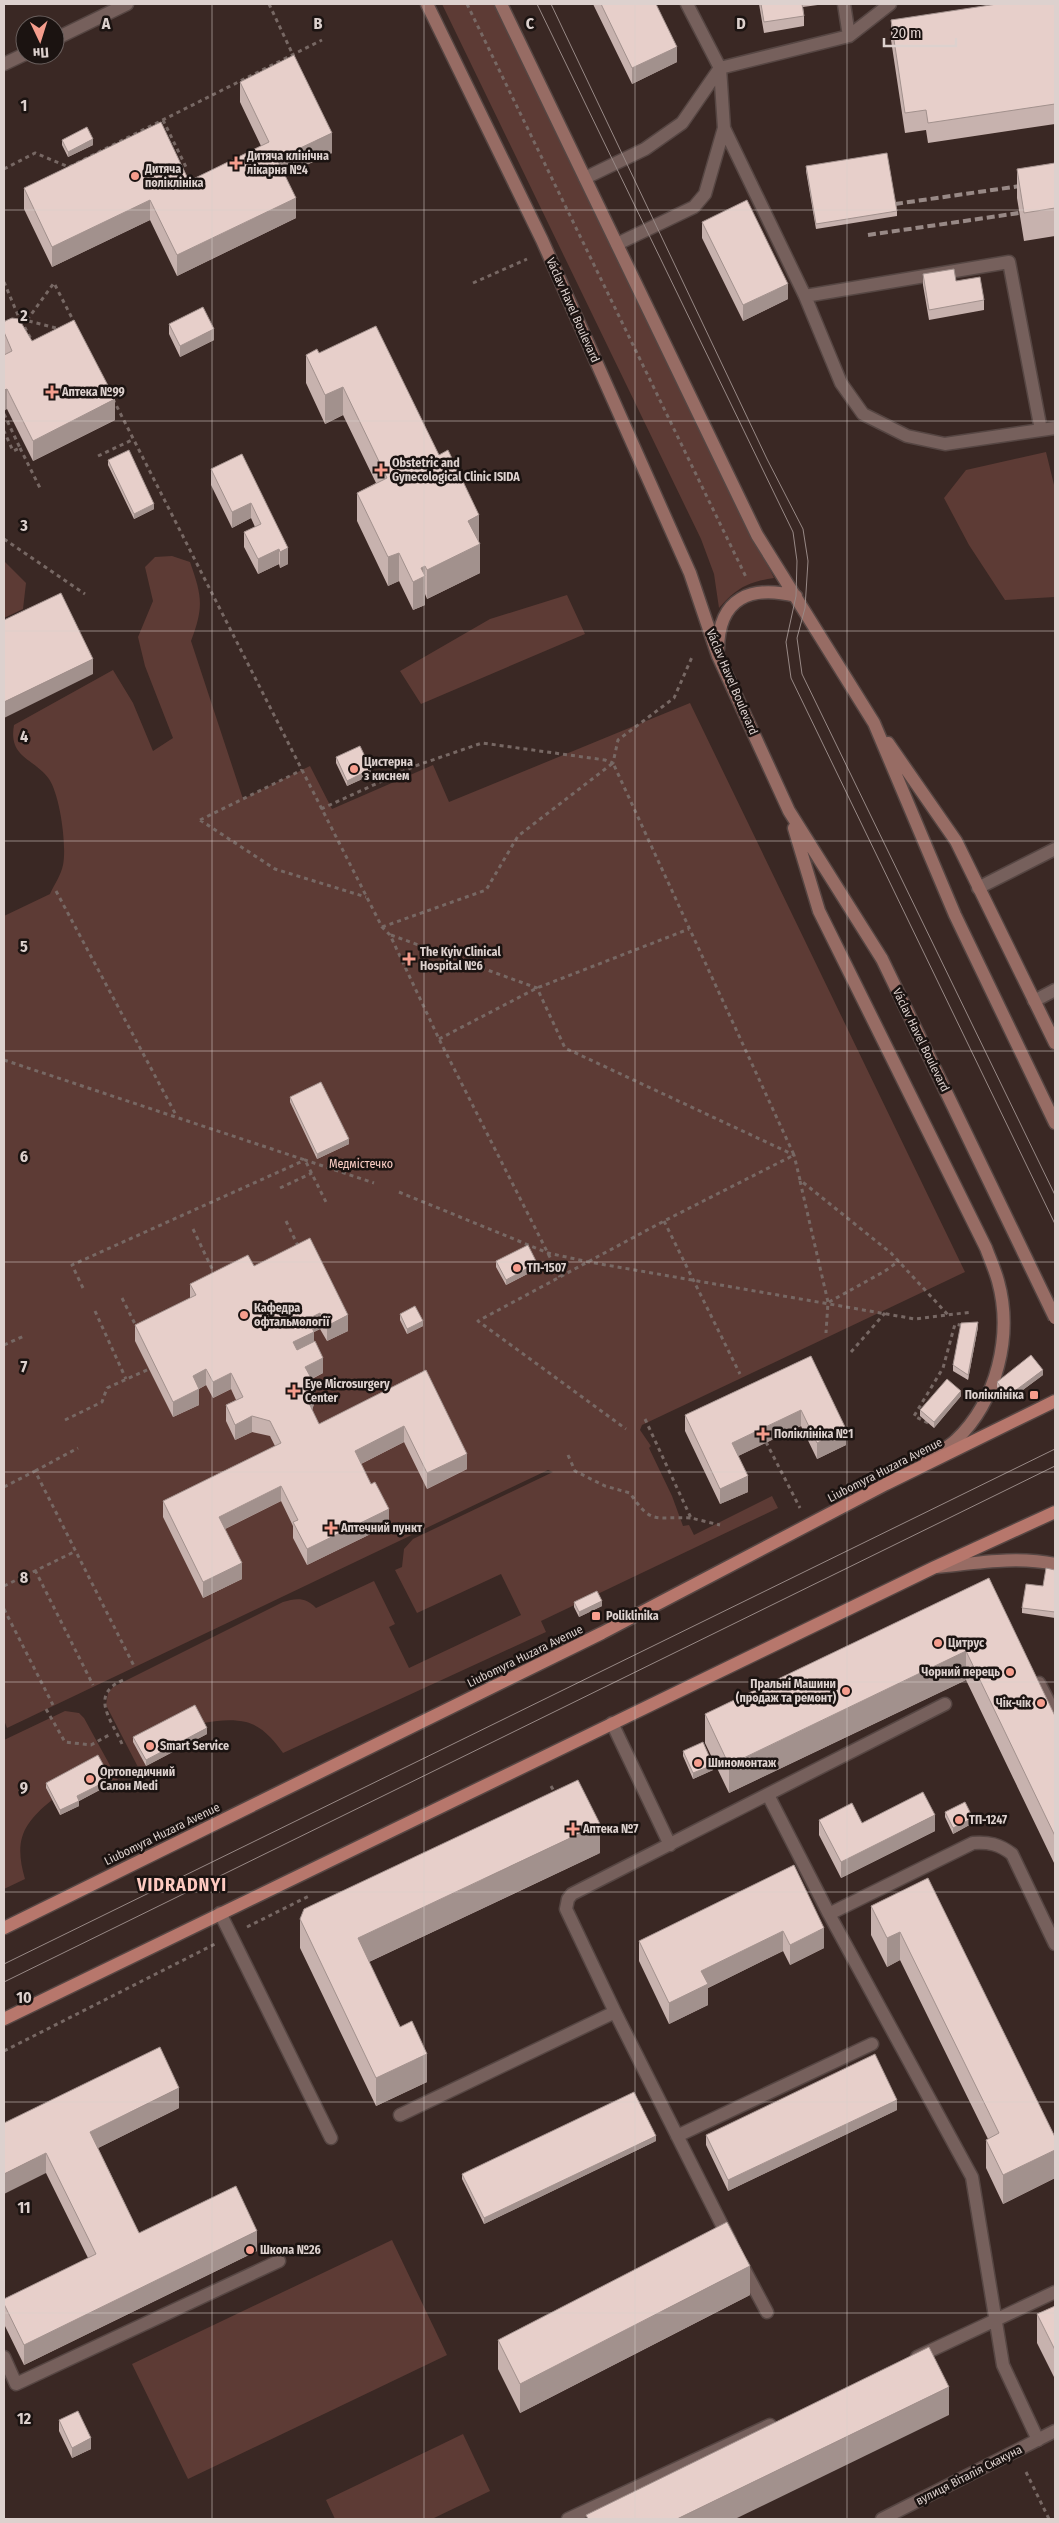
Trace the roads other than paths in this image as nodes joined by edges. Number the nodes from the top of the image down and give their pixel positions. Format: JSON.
{"nodes":[{"id":1,"x":127,"y":4,"type":"edge"},
{"id":2,"x":427,"y":4,"type":"edge"},
{"id":3,"x":501,"y":4,"type":"edge"},
{"id":4,"x":687,"y":4,"type":"edge"},
{"id":5,"x":844,"y":4,"type":"edge"},
{"id":6,"x":890,"y":4,"type":"edge"},
{"id":7,"x":65,"y":34,"type":"edge"},
{"id":8,"x":849,"y":36,"type":"junction"},
{"id":9,"x":720,"y":68,"type":"junction"},
{"id":10,"x":724,"y":128,"type":"junction"},
{"id":11,"x":585,"y":178,"type":"junction"},
{"id":12,"x":618,"y":244,"type":"junction"},
{"id":13,"x":805,"y":296,"type":"junction"},
{"id":14,"x":1055,"y":428,"type":"edge"},
{"id":15,"x":1041,"y":430,"type":"junction"},
{"id":16,"x":796,"y":596,"type":"junction"},
{"id":17,"x":718,"y":656,"type":"junction"},
{"id":18,"x":874,"y":723,"type":"junction"},
{"id":19,"x":789,"y":811,"type":"junction"},
{"id":20,"x":1055,"y":849,"type":"edge"},
{"id":21,"x":978,"y":888,"type":"junction"},
{"id":22,"x":1055,"y":990,"type":"edge"},
{"id":23,"x":1034,"y":1000,"type":"junction"},
{"id":24,"x":1055,"y":1043,"type":"edge"},
{"id":25,"x":1055,"y":1123,"type":"edge"},
{"id":26,"x":1055,"y":1318,"type":"edge"},
{"id":27,"x":1055,"y":1400,"type":"edge"},
{"id":28,"x":886,"y":1484,"type":"junction"},
{"id":29,"x":1055,"y":1512,"type":"edge"},
{"id":30,"x":1055,"y":1564,"type":"edge"},
{"id":31,"x":935,"y":1567,"type":"junction"},
{"id":32,"x":1031,"y":1668,"type":"edge"},
{"id":33,"x":945,"y":1704,"type":"dead end"},
{"id":34,"x":1055,"y":1714,"type":"edge"},
{"id":35,"x":612,"y":1723,"type":"junction"},
{"id":36,"x":768,"y":1795,"type":"junction"},
{"id":37,"x":670,"y":1845,"type":"junction"},
{"id":38,"x":220,"y":1914,"type":"junction"},
{"id":39,"x":829,"y":1914,"type":"junction"},
{"id":40,"x":4,"y":1928,"type":"edge"},
{"id":41,"x":1055,"y":1944,"type":"edge"},
{"id":42,"x":615,"y":2012,"type":"junction"},
{"id":43,"x":4,"y":2019,"type":"edge"},
{"id":44,"x":872,"y":2044,"type":"dead end"},
{"id":45,"x":400,"y":2115,"type":"dead end"},
{"id":46,"x":677,"y":2136,"type":"junction"},
{"id":47,"x":331,"y":2138,"type":"dead end"},
{"id":48,"x":279,"y":2261,"type":"dead end"},
{"id":49,"x":1055,"y":2292,"type":"edge"},
{"id":50,"x":767,"y":2312,"type":"dead end"},
{"id":51,"x":996,"y":2320,"type":"junction"},
{"id":52,"x":4,"y":2357,"type":"edge"},
{"id":53,"x":907,"y":2362,"type":"edge"},
{"id":54,"x":782,"y":2420,"type":"edge"},
{"id":55,"x":1055,"y":2431,"type":"edge"},
{"id":56,"x":1038,"y":2440,"type":"junction"},
{"id":57,"x":902,"y":2515,"type":"edge"},
{"id":58,"x":568,"y":2519,"type":"edge"},
{"id":59,"x":882,"y":2519,"type":"edge"}],
"edges":[{"from":1,"to":7,"type":"street"},
{"from":2,"to":17,"type":"main road","name":"Václav Havel Boulevard"},
{"from":3,"to":11,"type":"main road"},
{"from":4,"to":9,"type":"street"},
{"from":5,"to":8,"type":"street"},
{"from":6,"to":8,"type":"street"},
{"from":8,"to":9,"type":"street"},
{"from":9,"to":10,"type":"street"},
{"from":9,"to":11,"type":"street"},
{"from":10,"to":12,"type":"street"},
{"from":10,"to":13,"type":"street"},
{"from":11,"to":12,"type":"main road"},
{"from":12,"to":16,"type":"main road"},
{"from":13,"to":15,"type":"street"},
{"from":13,"to":15,"type":"street"},
{"from":14,"to":15,"type":"street"},
{"from":16,"to":17,"type":"main road"},
{"from":16,"to":18,"type":"main road"},
{"from":17,"to":19,"type":"main road","name":"Václav Havel Boulevard"},
{"from":18,"to":21,"type":"main road"},
{"from":18,"to":25,"type":"main road"},
{"from":19,"to":26,"type":"main road","name":"Václav Havel Boulevard","bridge":true},
{"from":19,"to":28,"type":"main road"},
{"from":20,"to":21,"type":"street"},
{"from":21,"to":23,"type":"main road"},
{"from":22,"to":23,"type":"street"},
{"from":23,"to":24,"type":"main road"},
{"from":27,"to":28,"type":"main road","name":"Liubomyra Huzara Avenue"},
{"from":28,"to":40,"type":"main road","name":"Liubomyra Huzara Avenue"},
{"from":29,"to":31,"type":"main road"},
{"from":30,"to":31,"type":"main road"},
{"from":31,"to":35,"type":"main road"},
{"from":32,"to":34,"type":"street"},
{"from":33,"to":36,"type":"street"},
{"from":35,"to":37,"type":"street"},
{"from":35,"to":38,"type":"main road"},
{"from":36,"to":37,"type":"street"},
{"from":36,"to":39,"type":"street"},
{"from":37,"to":42,"type":"street"},
{"from":38,"to":43,"type":"main road"},
{"from":38,"to":47,"type":"street"},
{"from":39,"to":41,"type":"street"},
{"from":39,"to":51,"type":"street"},
{"from":42,"to":45,"type":"street"},
{"from":42,"to":46,"type":"street"},
{"from":44,"to":46,"type":"street"},
{"from":46,"to":50,"type":"street"},
{"from":48,"to":52,"type":"street"},
{"from":49,"to":51,"type":"street"},
{"from":51,"to":53,"type":"street"},
{"from":51,"to":56,"type":"street"},
{"from":54,"to":58,"type":"street"},
{"from":55,"to":56,"type":"street","name":"вулиця Віталія Скакуна"},
{"from":56,"to":57,"type":"street","name":"вулиця Віталія Скакуна"},
{"from":57,"to":59,"type":"street","name":"вулиця Віталія Скакуна"}]}
